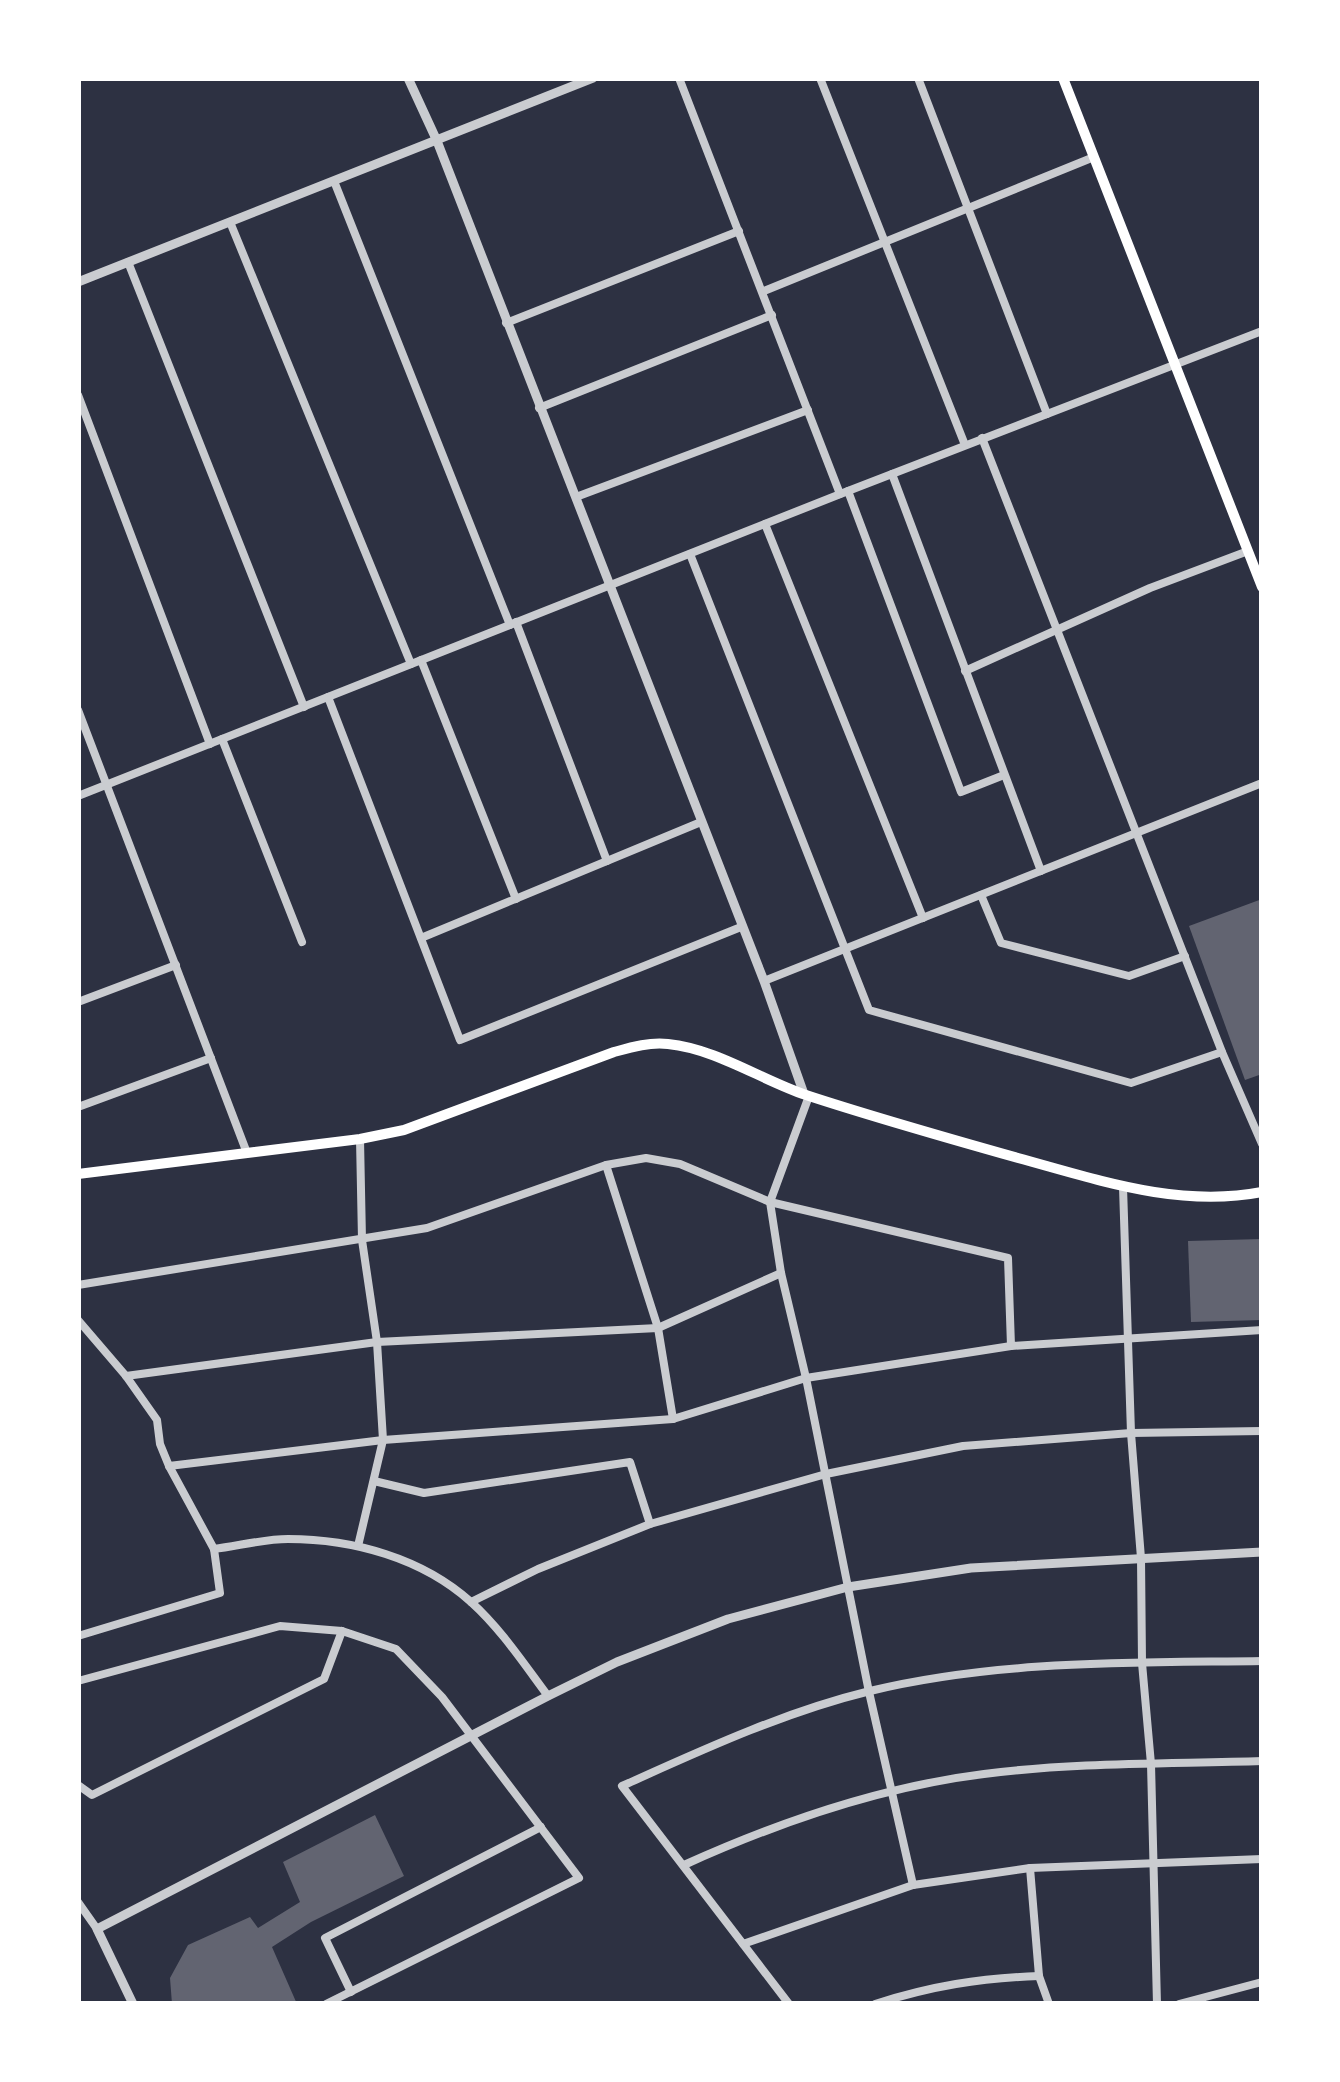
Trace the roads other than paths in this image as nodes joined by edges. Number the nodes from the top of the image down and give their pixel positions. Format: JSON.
{"nodes":[{"id":1,"x":408,"y":78,"type":"edge"},
{"id":2,"x":593,"y":78,"type":"edge"},
{"id":3,"x":679,"y":78,"type":"edge"},
{"id":4,"x":820,"y":78,"type":"edge"},
{"id":5,"x":918,"y":78,"type":"edge"},
{"id":6,"x":1064,"y":78,"type":"edge"},
{"id":7,"x":437,"y":141,"type":"junction"},
{"id":8,"x":1094,"y":157,"type":"junction"},
{"id":9,"x":334,"y":181,"type":"junction"},
{"id":10,"x":969,"y":209,"type":"junction"},
{"id":11,"x":230,"y":222,"type":"junction"},
{"id":12,"x":740,"y":231,"type":"junction"},
{"id":13,"x":884,"y":243,"type":"junction"},
{"id":14,"x":128,"y":262,"type":"junction"},
{"id":15,"x":78,"y":282,"type":"edge"},
{"id":16,"x":764,"y":291,"type":"junction"},
{"id":17,"x":773,"y":315,"type":"junction"},
{"id":18,"x":506,"y":322,"type":"junction"},
{"id":19,"x":1262,"y":331,"type":"edge"},
{"id":20,"x":1176,"y":365,"type":"junction"},
{"id":21,"x":78,"y":394,"type":"edge"},
{"id":22,"x":539,"y":408,"type":"junction"},
{"id":23,"x":808,"y":410,"type":"junction"},
{"id":24,"x":1046,"y":413,"type":"junction"},
{"id":25,"x":982,"y":438,"type":"junction"},
{"id":26,"x":964,"y":446,"type":"junction"},
{"id":27,"x":892,"y":474,"type":"junction"},
{"id":28,"x":844,"y":492,"type":"junction"},
{"id":29,"x":574,"y":497,"type":"junction"},
{"id":30,"x":765,"y":524,"type":"junction"},
{"id":31,"x":1248,"y":551,"type":"junction"},
{"id":32,"x":690,"y":554,"type":"junction"},
{"id":33,"x":609,"y":586,"type":"junction"},
{"id":34,"x":1262,"y":587,"type":"edge"},
{"id":35,"x":513,"y":624,"type":"junction"},
{"id":36,"x":1056,"y":628,"type":"junction"},
{"id":37,"x":416,"y":662,"type":"junction"},
{"id":38,"x":965,"y":671,"type":"junction"},
{"id":39,"x":328,"y":697,"type":"junction"},
{"id":40,"x":304,"y":707,"type":"junction"},
{"id":41,"x":78,"y":710,"type":"edge"},
{"id":42,"x":223,"y":739,"type":"junction"},
{"id":43,"x":210,"y":744,"type":"junction"},
{"id":44,"x":1004,"y":776,"type":"junction"},
{"id":45,"x":1262,"y":783,"type":"edge"},
{"id":46,"x":108,"y":784,"type":"junction"},
{"id":47,"x":78,"y":796,"type":"edge"},
{"id":48,"x":701,"y":822,"type":"junction"},
{"id":49,"x":1138,"y":832,"type":"junction"},
{"id":50,"x":607,"y":862,"type":"junction"},
{"id":51,"x":1041,"y":871,"type":"junction"},
{"id":52,"x":981,"y":895,"type":"junction"},
{"id":53,"x":516,"y":899,"type":"junction"},
{"id":54,"x":922,"y":918,"type":"junction"},
{"id":55,"x":741,"y":927,"type":"junction"},
{"id":56,"x":421,"y":938,"type":"junction"},
{"id":57,"x":302,"y":942,"type":"dead end"},
{"id":58,"x":845,"y":949,"type":"junction"},
{"id":59,"x":1185,"y":956,"type":"junction"},
{"id":60,"x":176,"y":964,"type":"junction"},
{"id":61,"x":764,"y":981,"type":"junction"},
{"id":62,"x":78,"y":1002,"type":"edge"},
{"id":63,"x":1222,"y":1052,"type":"junction"},
{"id":64,"x":211,"y":1058,"type":"junction"},
{"id":65,"x":807,"y":1095,"type":"junction"},
{"id":66,"x":78,"y":1107,"type":"edge"},
{"id":67,"x":360,"y":1139,"type":"junction"},
{"id":68,"x":1262,"y":1144,"type":"edge"},
{"id":69,"x":248,"y":1153,"type":"junction"},
{"id":70,"x":606,"y":1166,"type":"junction"},
{"id":71,"x":78,"y":1174,"type":"edge"},
{"id":72,"x":1123,"y":1186,"type":"junction"},
{"id":73,"x":1262,"y":1192,"type":"edge"},
{"id":74,"x":770,"y":1202,"type":"junction"},
{"id":75,"x":362,"y":1240,"type":"junction"},
{"id":76,"x":782,"y":1273,"type":"junction"},
{"id":77,"x":78,"y":1285,"type":"edge"},
{"id":78,"x":78,"y":1320,"type":"edge"},
{"id":79,"x":658,"y":1328,"type":"junction"},
{"id":80,"x":1262,"y":1330,"type":"edge"},
{"id":81,"x":1127,"y":1337,"type":"junction"},
{"id":82,"x":377,"y":1342,"type":"junction"},
{"id":83,"x":1011,"y":1346,"type":"junction"},
{"id":84,"x":126,"y":1376,"type":"junction"},
{"id":85,"x":806,"y":1378,"type":"junction"},
{"id":86,"x":673,"y":1419,"type":"junction"},
{"id":87,"x":1262,"y":1431,"type":"edge"},
{"id":88,"x":1131,"y":1433,"type":"junction"},
{"id":89,"x":383,"y":1440,"type":"junction"},
{"id":90,"x":169,"y":1466,"type":"junction"},
{"id":91,"x":826,"y":1474,"type":"junction"},
{"id":92,"x":374,"y":1481,"type":"junction"},
{"id":93,"x":650,"y":1524,"type":"junction"},
{"id":94,"x":358,"y":1546,"type":"junction"},
{"id":95,"x":214,"y":1549,"type":"junction"},
{"id":96,"x":1262,"y":1552,"type":"edge"},
{"id":97,"x":1141,"y":1558,"type":"junction"},
{"id":98,"x":848,"y":1587,"type":"junction"},
{"id":99,"x":471,"y":1602,"type":"junction"},
{"id":100,"x":342,"y":1631,"type":"junction"},
{"id":101,"x":78,"y":1636,"type":"edge"},
{"id":102,"x":1262,"y":1661,"type":"edge"},
{"id":103,"x":1142,"y":1663,"type":"junction"},
{"id":104,"x":78,"y":1681,"type":"edge"},
{"id":105,"x":869,"y":1692,"type":"junction"},
{"id":106,"x":548,"y":1696,"type":"junction"},
{"id":107,"x":471,"y":1736,"type":"junction"},
{"id":108,"x":1262,"y":1761,"type":"edge"},
{"id":109,"x":1151,"y":1764,"type":"junction"},
{"id":110,"x":78,"y":1785,"type":"edge"},
{"id":111,"x":892,"y":1791,"type":"junction"},
{"id":112,"x":541,"y":1827,"type":"junction"},
{"id":113,"x":1262,"y":1859,"type":"edge"},
{"id":114,"x":1151,"y":1864,"type":"junction"},
{"id":115,"x":684,"y":1865,"type":"junction"},
{"id":116,"x":1030,"y":1868,"type":"junction"},
{"id":117,"x":913,"y":1886,"type":"junction"},
{"id":118,"x":78,"y":1902,"type":"edge"},
{"id":119,"x":97,"y":1929,"type":"junction"},
{"id":120,"x":743,"y":1944,"type":"junction"},
{"id":121,"x":1039,"y":1976,"type":"junction"},
{"id":122,"x":1262,"y":1982,"type":"edge"},
{"id":123,"x":351,"y":1991,"type":"junction"},
{"id":124,"x":133,"y":2004,"type":"edge"},
{"id":125,"x":326,"y":2004,"type":"edge"},
{"id":126,"x":789,"y":2004,"type":"edge"},
{"id":127,"x":875,"y":2004,"type":"edge"},
{"id":128,"x":1048,"y":2004,"type":"edge"},
{"id":129,"x":1157,"y":2004,"type":"edge"},
{"id":130,"x":1179,"y":2004,"type":"edge"}],
"edges":[{"from":1,"to":7,"type":"street"},
{"from":2,"to":7,"type":"street"},
{"from":3,"to":12,"type":"street"},
{"from":4,"to":13,"type":"street"},
{"from":5,"to":10,"type":"street"},
{"from":6,"to":8,"type":"main road"},
{"from":7,"to":9,"type":"street"},
{"from":7,"to":18,"type":"street"},
{"from":8,"to":10,"type":"street"},
{"from":8,"to":20,"type":"main road"},
{"from":9,"to":11,"type":"street"},
{"from":9,"to":35,"type":"street"},
{"from":10,"to":13,"type":"street"},
{"from":10,"to":24,"type":"street"},
{"from":11,"to":14,"type":"street"},
{"from":11,"to":37,"type":"street"},
{"from":12,"to":16,"type":"street"},
{"from":12,"to":18,"type":"street"},
{"from":13,"to":16,"type":"street"},
{"from":13,"to":26,"type":"street"},
{"from":14,"to":15,"type":"street"},
{"from":14,"to":40,"type":"street"},
{"from":16,"to":17,"type":"street"},
{"from":17,"to":22,"type":"street"},
{"from":17,"to":23,"type":"street"},
{"from":18,"to":22,"type":"street"},
{"from":19,"to":20,"type":"street"},
{"from":20,"to":24,"type":"street"},
{"from":20,"to":31,"type":"main road"},
{"from":21,"to":43,"type":"street"},
{"from":22,"to":29,"type":"street"},
{"from":23,"to":28,"type":"street"},
{"from":23,"to":29,"type":"street"},
{"from":24,"to":25,"type":"street"},
{"from":25,"to":26,"type":"street"},
{"from":25,"to":36,"type":"street"},
{"from":26,"to":27,"type":"street"},
{"from":27,"to":28,"type":"street"},
{"from":27,"to":38,"type":"street"},
{"from":28,"to":30,"type":"street"},
{"from":28,"to":44,"type":"street"},
{"from":29,"to":33,"type":"street"},
{"from":30,"to":32,"type":"street"},
{"from":30,"to":54,"type":"street"},
{"from":31,"to":34,"type":"main road"},
{"from":31,"to":36,"type":"street"},
{"from":32,"to":33,"type":"street"},
{"from":32,"to":58,"type":"street"},
{"from":33,"to":35,"type":"street"},
{"from":33,"to":48,"type":"street"},
{"from":35,"to":37,"type":"street"},
{"from":35,"to":50,"type":"street"},
{"from":36,"to":38,"type":"street"},
{"from":36,"to":49,"type":"street"},
{"from":37,"to":39,"type":"street"},
{"from":37,"to":53,"type":"street"},
{"from":38,"to":44,"type":"street"},
{"from":39,"to":40,"type":"street"},
{"from":39,"to":56,"type":"street"},
{"from":40,"to":42,"type":"street"},
{"from":41,"to":46,"type":"street"},
{"from":42,"to":43,"type":"street"},
{"from":42,"to":57,"type":"street"},
{"from":43,"to":46,"type":"street"},
{"from":44,"to":51,"type":"street"},
{"from":45,"to":49,"type":"street"},
{"from":46,"to":47,"type":"street"},
{"from":46,"to":60,"type":"street"},
{"from":48,"to":50,"type":"street"},
{"from":48,"to":55,"type":"street"},
{"from":49,"to":51,"type":"street"},
{"from":49,"to":59,"type":"street"},
{"from":50,"to":53,"type":"street"},
{"from":51,"to":52,"type":"street"},
{"from":52,"to":54,"type":"street"},
{"from":52,"to":59,"type":"street"},
{"from":53,"to":56,"type":"street"},
{"from":54,"to":58,"type":"street"},
{"from":55,"to":56,"type":"street"},
{"from":55,"to":61,"type":"street"},
{"from":58,"to":61,"type":"street"},
{"from":58,"to":63,"type":"street"},
{"from":59,"to":63,"type":"street"},
{"from":60,"to":62,"type":"street"},
{"from":60,"to":64,"type":"street"},
{"from":61,"to":65,"type":"street"},
{"from":63,"to":68,"type":"street"},
{"from":64,"to":66,"type":"street"},
{"from":64,"to":69,"type":"street"},
{"from":65,"to":67,"type":"main road"},
{"from":65,"to":72,"type":"main road"},
{"from":65,"to":74,"type":"street"},
{"from":67,"to":69,"type":"main road"},
{"from":67,"to":75,"type":"street"},
{"from":69,"to":71,"type":"main road"},
{"from":70,"to":74,"type":"street"},
{"from":70,"to":75,"type":"street"},
{"from":70,"to":79,"type":"street"},
{"from":72,"to":73,"type":"main road"},
{"from":72,"to":81,"type":"street"},
{"from":74,"to":76,"type":"street"},
{"from":74,"to":83,"type":"street"},
{"from":75,"to":77,"type":"street"},
{"from":75,"to":82,"type":"street"},
{"from":76,"to":79,"type":"street"},
{"from":76,"to":85,"type":"street"},
{"from":78,"to":84,"type":"street"},
{"from":79,"to":82,"type":"street"},
{"from":79,"to":86,"type":"street"},
{"from":80,"to":81,"type":"street"},
{"from":81,"to":83,"type":"street"},
{"from":81,"to":88,"type":"street"},
{"from":82,"to":84,"type":"street"},
{"from":82,"to":89,"type":"street"},
{"from":83,"to":85,"type":"street"},
{"from":84,"to":90,"type":"street"},
{"from":85,"to":86,"type":"street"},
{"from":85,"to":91,"type":"street"},
{"from":86,"to":89,"type":"street"},
{"from":87,"to":88,"type":"street"},
{"from":88,"to":91,"type":"street"},
{"from":88,"to":97,"type":"street"},
{"from":89,"to":90,"type":"street"},
{"from":89,"to":92,"type":"street"},
{"from":90,"to":95,"type":"street"},
{"from":91,"to":93,"type":"street"},
{"from":91,"to":98,"type":"street"},
{"from":92,"to":93,"type":"street"},
{"from":92,"to":94,"type":"street"},
{"from":93,"to":99,"type":"street"},
{"from":94,"to":95,"type":"street"},
{"from":94,"to":99,"type":"street"},
{"from":95,"to":101,"type":"street"},
{"from":96,"to":97,"type":"street"},
{"from":97,"to":98,"type":"street"},
{"from":97,"to":103,"type":"street"},
{"from":98,"to":105,"type":"street"},
{"from":98,"to":106,"type":"street"},
{"from":99,"to":106,"type":"street"},
{"from":100,"to":104,"type":"street"},
{"from":100,"to":107,"type":"street"},
{"from":100,"to":110,"type":"street"},
{"from":102,"to":103,"type":"street"},
{"from":103,"to":105,"type":"street"},
{"from":103,"to":109,"type":"street"},
{"from":105,"to":111,"type":"street"},
{"from":105,"to":115,"type":"street"},
{"from":106,"to":107,"type":"street"},
{"from":107,"to":112,"type":"street"},
{"from":107,"to":119,"type":"street"},
{"from":108,"to":109,"type":"street"},
{"from":109,"to":111,"type":"street"},
{"from":109,"to":114,"type":"street"},
{"from":111,"to":115,"type":"street"},
{"from":111,"to":117,"type":"street"},
{"from":112,"to":123,"type":"street"},
{"from":112,"to":123,"type":"street"},
{"from":113,"to":114,"type":"street"},
{"from":114,"to":116,"type":"street"},
{"from":114,"to":129,"type":"street"},
{"from":115,"to":120,"type":"street"},
{"from":116,"to":117,"type":"street"},
{"from":116,"to":121,"type":"street"},
{"from":117,"to":120,"type":"street"},
{"from":118,"to":119,"type":"street"},
{"from":119,"to":124,"type":"street"},
{"from":120,"to":126,"type":"street"},
{"from":121,"to":127,"type":"street"},
{"from":121,"to":128,"type":"street"},
{"from":122,"to":130,"type":"street"},
{"from":123,"to":125,"type":"street"}]}
